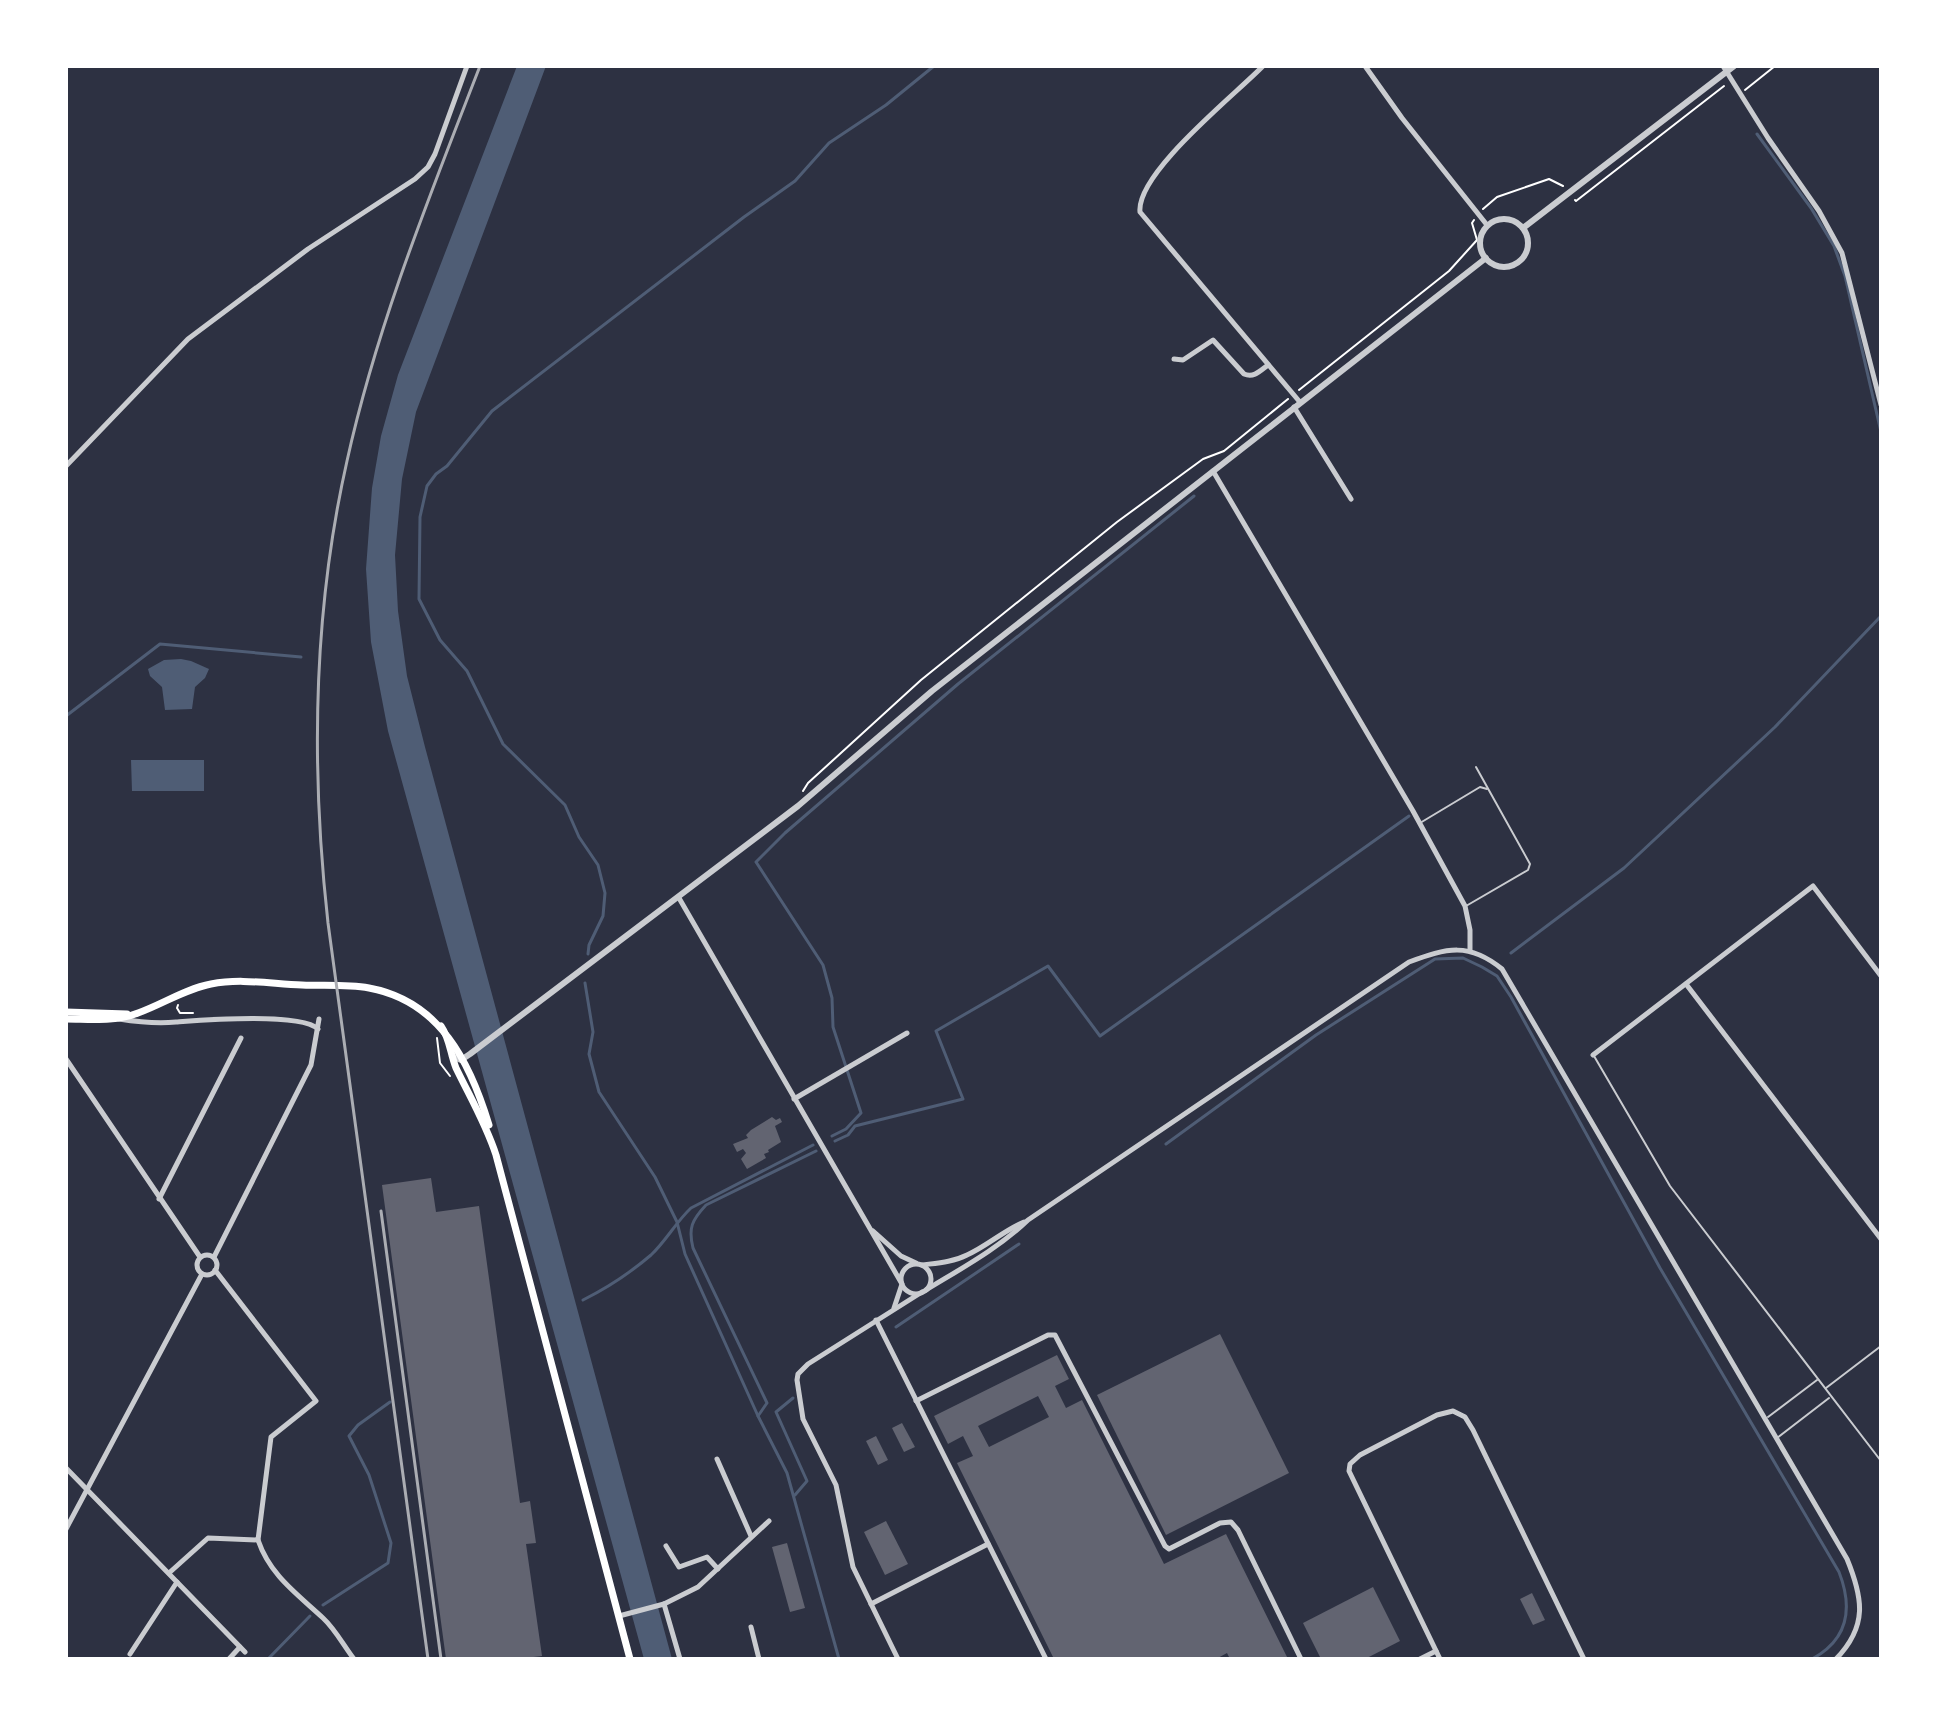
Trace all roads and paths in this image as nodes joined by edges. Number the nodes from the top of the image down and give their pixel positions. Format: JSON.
{"nodes":[{"id":1,"x":467,"y":66,"type":"edge"},
{"id":2,"x":1263,"y":66,"type":"edge"},
{"id":3,"x":1365,"y":66,"type":"edge"},
{"id":4,"x":1734,"y":66,"type":"edge"},
{"id":5,"x":1775,"y":66,"type":"edge"},
{"id":6,"x":1725,"y":69,"type":"edge"},
{"id":7,"x":1733,"y":79,"type":"junction"},
{"id":8,"x":1741,"y":93,"type":"junction"},
{"id":9,"x":1569,"y":193,"type":"junction"},
{"id":10,"x":1478,"y":214,"type":"junction"},
{"id":11,"x":1487,"y":225,"type":"junction"},
{"id":12,"x":1523,"y":228,"type":"junction"},
{"id":13,"x":1486,"y":258,"type":"junction"},
{"id":14,"x":1174,"y":359,"type":"dead end"},
{"id":15,"x":1268,"y":365,"type":"junction"},
{"id":16,"x":1293,"y":394,"type":"junction"},
{"id":17,"x":1296,"y":404,"type":"junction"},
{"id":18,"x":1881,"y":405,"type":"edge"},
{"id":19,"x":66,"y":466,"type":"edge"},
{"id":20,"x":1213,"y":471,"type":"junction"},
{"id":21,"x":1351,"y":499,"type":"dead end"},
{"id":22,"x":1476,"y":767,"type":"dead end"},
{"id":23,"x":1488,"y":790,"type":"junction"},
{"id":24,"x":799,"y":799,"type":"dead end"},
{"id":25,"x":1420,"y":823,"type":"junction"},
{"id":26,"x":679,"y":898,"type":"junction"},
{"id":27,"x":1465,"y":906,"type":"junction"},
{"id":28,"x":1470,"y":950,"type":"junction"},
{"id":29,"x":1881,"y":976,"type":"edge"},
{"id":30,"x":1686,"y":984,"type":"junction"},
{"id":31,"x":181,"y":1003,"type":"dead end"},
{"id":32,"x":66,"y":1012,"type":"edge"},
{"id":33,"x":133,"y":1015,"type":"junction"},
{"id":34,"x":66,"y":1019,"type":"edge"},
{"id":35,"x":118,"y":1019,"type":"junction"},
{"id":36,"x":203,"y":1019,"type":"junction"},
{"id":37,"x":319,"y":1019,"type":"dead end"},
{"id":38,"x":318,"y":1029,"type":"junction"},
{"id":39,"x":907,"y":1033,"type":"dead end"},
{"id":40,"x":436,"y":1035,"type":"dead end"},
{"id":41,"x":241,"y":1038,"type":"dead end"},
{"id":42,"x":462,"y":1055,"type":"junction"},
{"id":43,"x":1593,"y":1055,"type":"joint"},
{"id":44,"x":66,"y":1059,"type":"edge"},
{"id":45,"x":453,"y":1080,"type":"dead end"},
{"id":46,"x":794,"y":1099,"type":"junction"},
{"id":47,"x":496,"y":1155,"type":"junction"},
{"id":48,"x":159,"y":1199,"type":"junction"},
{"id":49,"x":1028,"y":1220,"type":"junction"},
{"id":50,"x":867,"y":1225,"type":"junction"},
{"id":51,"x":1881,"y":1239,"type":"edge"},
{"id":52,"x":200,"y":1257,"type":"junction"},
{"id":53,"x":214,"y":1257,"type":"junction"},
{"id":54,"x":920,"y":1264,"type":"junction"},
{"id":55,"x":215,"y":1270,"type":"junction"},
{"id":56,"x":202,"y":1274,"type":"junction"},
{"id":57,"x":902,"y":1284,"type":"junction"},
{"id":58,"x":924,"y":1291,"type":"junction"},
{"id":59,"x":894,"y":1308,"type":"junction"},
{"id":60,"x":876,"y":1320,"type":"junction"},
{"id":61,"x":1881,"y":1346,"type":"edge"},
{"id":62,"x":1818,"y":1379,"type":"junction"},
{"id":63,"x":1825,"y":1389,"type":"junction"},
{"id":64,"x":1831,"y":1397,"type":"junction"},
{"id":65,"x":916,"y":1401,"type":"junction"},
{"id":66,"x":1765,"y":1419,"type":"junction"},
{"id":67,"x":1776,"y":1439,"type":"junction"},
{"id":68,"x":717,"y":1459,"type":"dead end"},
{"id":69,"x":1881,"y":1461,"type":"edge"},
{"id":70,"x":66,"y":1468,"type":"edge"},
{"id":71,"x":86,"y":1490,"type":"junction"},
{"id":72,"x":769,"y":1521,"type":"dead end"},
{"id":73,"x":66,"y":1529,"type":"edge"},
{"id":74,"x":751,"y":1536,"type":"junction"},
{"id":75,"x":258,"y":1540,"type":"junction"},
{"id":76,"x":988,"y":1544,"type":"junction"},
{"id":77,"x":666,"y":1546,"type":"dead end"},
{"id":78,"x":718,"y":1569,"type":"junction"},
{"id":79,"x":169,"y":1573,"type":"junction"},
{"id":80,"x":177,"y":1582,"type":"junction"},
{"id":81,"x":660,"y":1604,"type":"junction"},
{"id":82,"x":871,"y":1604,"type":"junction"},
{"id":83,"x":619,"y":1616,"type":"junction"},
{"id":84,"x":751,"y":1627,"type":"dead end"},
{"id":85,"x":1436,"y":1651,"type":"junction"},
{"id":86,"x":130,"y":1654,"type":"dead end"},
{"id":87,"x":229,"y":1659,"type":"edge"},
{"id":88,"x":354,"y":1659,"type":"edge"},
{"id":89,"x":630,"y":1659,"type":"edge"},
{"id":90,"x":680,"y":1659,"type":"edge"},
{"id":91,"x":759,"y":1659,"type":"edge"},
{"id":92,"x":898,"y":1659,"type":"edge"},
{"id":93,"x":1046,"y":1659,"type":"edge"},
{"id":94,"x":1301,"y":1659,"type":"edge"},
{"id":95,"x":1420,"y":1659,"type":"edge"},
{"id":96,"x":1440,"y":1659,"type":"edge"},
{"id":97,"x":1584,"y":1659,"type":"edge"},
{"id":98,"x":1836,"y":1659,"type":"edge"}],
"edges":[{"from":1,"to":19,"type":"street"},
{"from":2,"to":15,"type":"street"},
{"from":3,"to":10,"type":"street"},
{"from":4,"to":6,"type":"street"},
{"from":5,"to":8,"type":"path"},
{"from":6,"to":7,"type":"street"},
{"from":6,"to":9,"type":"street"},
{"from":7,"to":8,"type":"street"},
{"from":7,"to":9,"type":"path"},
{"from":8,"to":18,"type":"street"},
{"from":9,"to":10,"type":"path"},
{"from":9,"to":12,"type":"street"},
{"from":10,"to":11,"type":"street"},
{"from":10,"to":16,"type":"path"},
{"from":11,"to":12,"type":"street"},
{"from":11,"to":13,"type":"street"},
{"from":12,"to":13,"type":"street"},
{"from":13,"to":17,"type":"street"},
{"from":14,"to":15,"type":"street"},
{"from":15,"to":16,"type":"street"},
{"from":16,"to":17,"type":"street"},
{"from":16,"to":24,"type":"path"},
{"from":17,"to":20,"type":"street"},
{"from":17,"to":21,"type":"street"},
{"from":20,"to":25,"type":"street"},
{"from":20,"to":26,"type":"street"},
{"from":22,"to":23,"type":"lane"},
{"from":23,"to":25,"type":"lane"},
{"from":23,"to":27,"type":"lane"},
{"from":25,"to":27,"type":"street"},
{"from":26,"to":42,"type":"street"},
{"from":26,"to":46,"type":"street"},
{"from":27,"to":28,"type":"street"},
{"from":28,"to":49,"type":"street"},
{"from":28,"to":66,"type":"street"},
{"from":29,"to":30,"type":"street"},
{"from":30,"to":43,"type":"street"},
{"from":30,"to":51,"type":"street"},
{"from":31,"to":36,"type":"path"},
{"from":32,"to":33,"type":"main road"},
{"from":33,"to":35,"type":"main road"},
{"from":33,"to":42,"type":"main road"},
{"from":34,"to":35,"type":"main road"},
{"from":35,"to":36,"type":"street"},
{"from":36,"to":38,"type":"street"},
{"from":37,"to":38,"type":"street"},
{"from":38,"to":53,"type":"street"},
{"from":39,"to":46,"type":"street"},
{"from":40,"to":45,"type":"path"},
{"from":41,"to":48,"type":"street"},
{"from":42,"to":47,"type":"main road"},
{"from":42,"to":47,"type":"main road"},
{"from":43,"to":62,"type":"lane"},
{"from":44,"to":48,"type":"street"},
{"from":46,"to":50,"type":"street"},
{"from":47,"to":83,"type":"main road"},
{"from":48,"to":52,"type":"street"},
{"from":49,"to":54,"type":"street"},
{"from":49,"to":58,"type":"street"},
{"from":50,"to":54,"type":"street"},
{"from":50,"to":57,"type":"street"},
{"from":52,"to":53,"type":"street"},
{"from":52,"to":56,"type":"street"},
{"from":53,"to":55,"type":"street"},
{"from":54,"to":57,"type":"street"},
{"from":54,"to":58,"type":"street"},
{"from":55,"to":56,"type":"street"},
{"from":55,"to":75,"type":"street"},
{"from":56,"to":71,"type":"street"},
{"from":57,"to":58,"type":"street"},
{"from":57,"to":59,"type":"street"},
{"from":58,"to":59,"type":"street"},
{"from":59,"to":60,"type":"street"},
{"from":60,"to":65,"type":"street"},
{"from":60,"to":82,"type":"street"},
{"from":61,"to":63,"type":"lane"},
{"from":62,"to":63,"type":"lane"},
{"from":62,"to":66,"type":"lane"},
{"from":63,"to":64,"type":"lane"},
{"from":64,"to":67,"type":"lane"},
{"from":64,"to":69,"type":"lane"},
{"from":65,"to":76,"type":"street"},
{"from":65,"to":94,"type":"street"},
{"from":66,"to":67,"type":"street"},
{"from":67,"to":98,"type":"street"},
{"from":68,"to":74,"type":"street"},
{"from":70,"to":71,"type":"street"},
{"from":71,"to":73,"type":"street"},
{"from":71,"to":79,"type":"street"},
{"from":72,"to":74,"type":"street"},
{"from":74,"to":78,"type":"street"},
{"from":75,"to":79,"type":"street"},
{"from":75,"to":88,"type":"street"},
{"from":76,"to":82,"type":"street"},
{"from":76,"to":93,"type":"street"},
{"from":77,"to":78,"type":"street"},
{"from":78,"to":81,"type":"street"},
{"from":79,"to":80,"type":"street"},
{"from":80,"to":86,"type":"street"},
{"from":80,"to":87,"type":"street"},
{"from":81,"to":83,"type":"street"},
{"from":81,"to":90,"type":"street"},
{"from":82,"to":92,"type":"street"},
{"from":83,"to":89,"type":"main road"},
{"from":84,"to":91,"type":"street"},
{"from":85,"to":95,"type":"street"},
{"from":85,"to":96,"type":"street"},
{"from":85,"to":97,"type":"street"}]}
